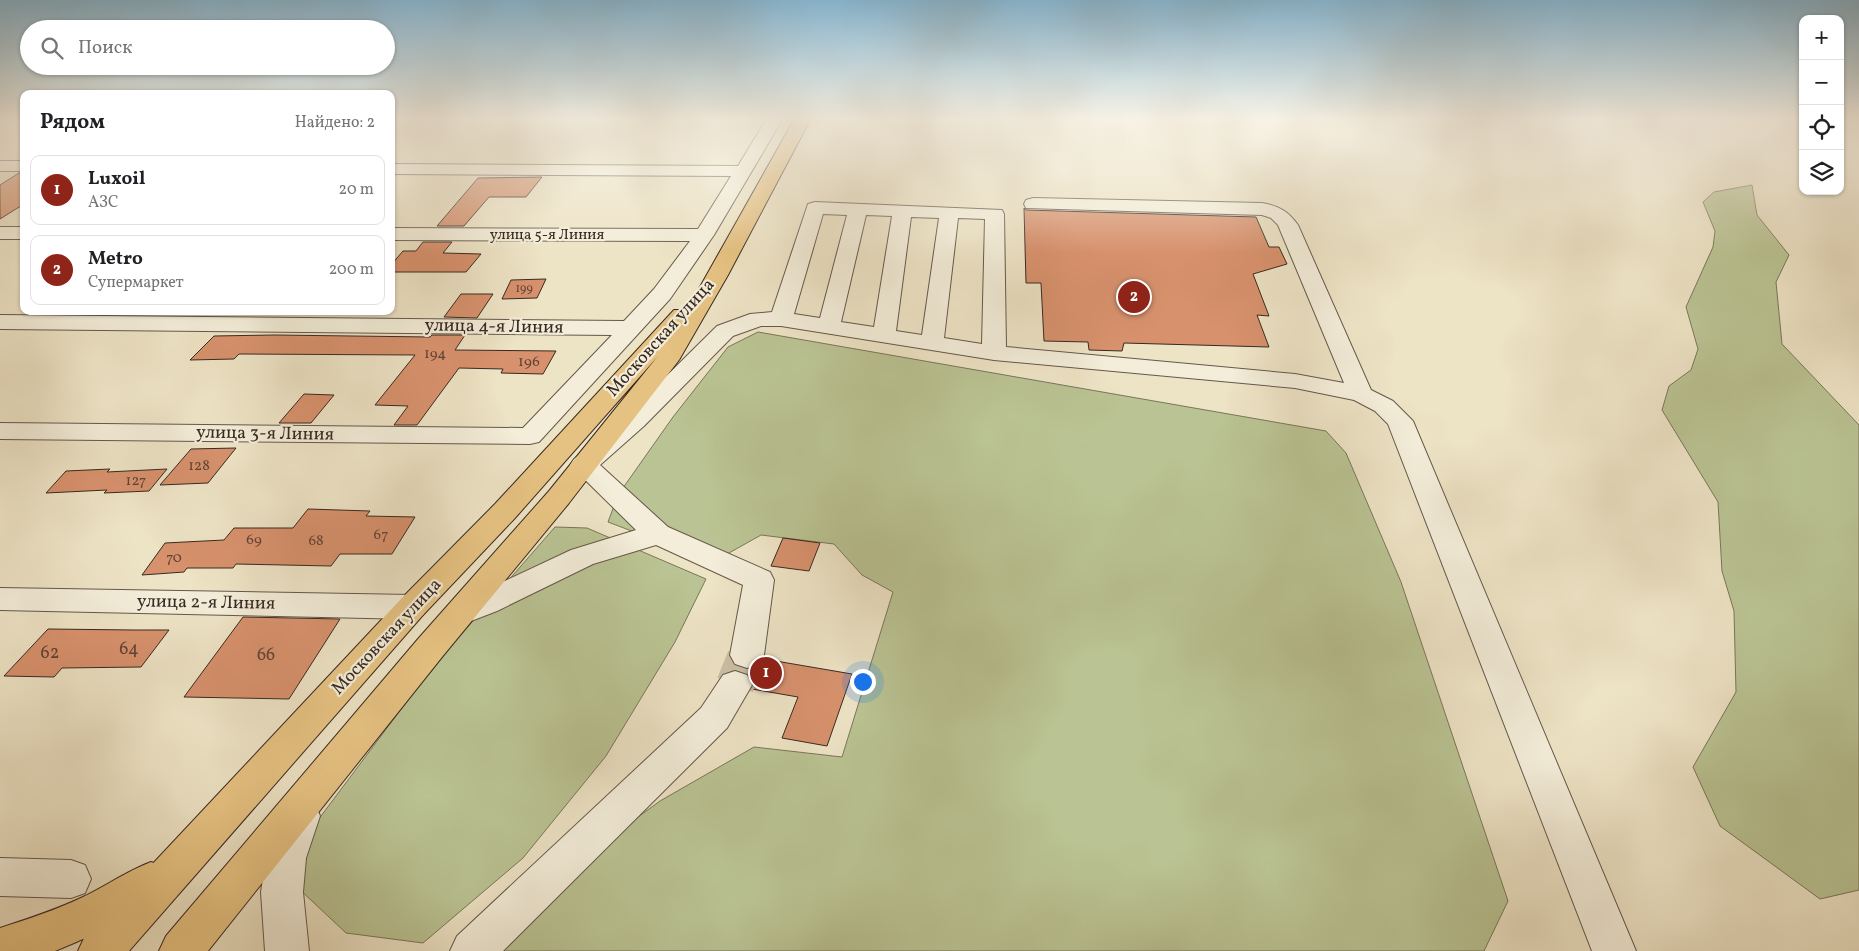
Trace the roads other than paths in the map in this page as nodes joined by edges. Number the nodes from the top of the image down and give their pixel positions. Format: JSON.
{"nodes":[{"id":1,"x":746,"y":164,"type":"edge"},
{"id":2,"x":778,"y":164,"type":"edge"},
{"id":3,"x":0,"y":166,"type":"edge"},
{"id":4,"x":20,"y":166,"type":"edge"},
{"id":5,"x":395,"y":169,"type":"edge"},
{"id":6,"x":742,"y":171,"type":"junction"},
{"id":7,"x":1033,"y":204,"type":"dead end"},
{"id":8,"x":858,"y":209,"type":"junction"},
{"id":9,"x":902,"y":210,"type":"junction"},
{"id":10,"x":950,"y":212,"type":"junction"},
{"id":11,"x":0,"y":233,"type":"edge"},
{"id":12,"x":20,"y":233,"type":"edge"},
{"id":13,"x":395,"y":234,"type":"edge"},
{"id":14,"x":704,"y":235,"type":"junction"},
{"id":15,"x":718,"y":275,"type":"junction"},
{"id":16,"x":781,"y":319,"type":"junction"},
{"id":17,"x":0,"y":322,"type":"edge"},
{"id":18,"x":829,"y":327,"type":"junction"},
{"id":19,"x":629,"y":328,"type":"junction"},
{"id":20,"x":884,"y":336,"type":"junction"},
{"id":21,"x":932,"y":343,"type":"junction"},
{"id":22,"x":994,"y":353,"type":"junction"},
{"id":23,"x":1361,"y":394,"type":"junction"},
{"id":24,"x":634,"y":412,"type":"junction"},
{"id":25,"x":0,"y":431,"type":"edge"},
{"id":26,"x":584,"y":464,"type":"junction"},
{"id":27,"x":658,"y":534,"type":"junction"},
{"id":28,"x":0,"y":599,"type":"edge"},
{"id":29,"x":412,"y":607,"type":"junction"},
{"id":30,"x":460,"y":613,"type":"junction"},
{"id":31,"x":310,"y":794,"type":"junction"},
{"id":32,"x":182,"y":861,"type":"junction"},
{"id":33,"x":0,"y":877,"type":"edge"},
{"id":34,"x":71,"y":879,"type":"dead end"},
{"id":35,"x":0,"y":949,"type":"edge"},
{"id":36,"x":100,"y":951,"type":"edge"},
{"id":37,"x":181,"y":951,"type":"edge"},
{"id":38,"x":287,"y":951,"type":"edge"},
{"id":39,"x":472,"y":951,"type":"edge"},
{"id":40,"x":1614,"y":951,"type":"edge"}],
"edges":[{"from":1,"to":6,"type":"street"},
{"from":2,"to":15,"type":"main road"},
{"from":3,"to":4,"type":"street"},
{"from":5,"to":6,"type":"street"},
{"from":6,"to":14,"type":"street"},
{"from":7,"to":23,"type":"street"},
{"from":8,"to":9,"type":"street"},
{"from":8,"to":16,"type":"street"},
{"from":8,"to":18,"type":"street"},
{"from":9,"to":10,"type":"street"},
{"from":9,"to":20,"type":"street"},
{"from":10,"to":21,"type":"street"},
{"from":10,"to":22,"type":"street"},
{"from":11,"to":12,"type":"street"},
{"from":13,"to":14,"type":"street","name":"улица 5-я Линия"},
{"from":14,"to":19,"type":"street"},
{"from":15,"to":24,"type":"main road","name":"Московская улица"},
{"from":15,"to":29,"type":"main road","name":"Московская улица"},
{"from":16,"to":18,"type":"street"},
{"from":16,"to":24,"type":"street"},
{"from":17,"to":19,"type":"street","name":"улица 4-я Линия"},
{"from":18,"to":20,"type":"street"},
{"from":19,"to":25,"type":"street","name":"улица 3-я Линия"},
{"from":20,"to":21,"type":"street"},
{"from":21,"to":22,"type":"street"},
{"from":22,"to":23,"type":"street"},
{"from":23,"to":40,"type":"street"},
{"from":24,"to":26,"type":"main road","name":"Московская улица"},
{"from":26,"to":27,"type":"street"},
{"from":26,"to":30,"type":"main road","name":"Московская улица"},
{"from":27,"to":30,"type":"street"},
{"from":27,"to":39,"type":"street"},
{"from":28,"to":29,"type":"street","name":"улица 2-я Линия"},
{"from":29,"to":32,"type":"main road","name":"Московская улица"},
{"from":30,"to":31,"type":"main road","name":"Московская улица"},
{"from":31,"to":37,"type":"main road","name":"Московская улица"},
{"from":31,"to":38,"type":"street"},
{"from":32,"to":35,"type":"main road"},
{"from":32,"to":36,"type":"main road","name":"Московская улица"},
{"from":33,"to":34,"type":"street"}]}
